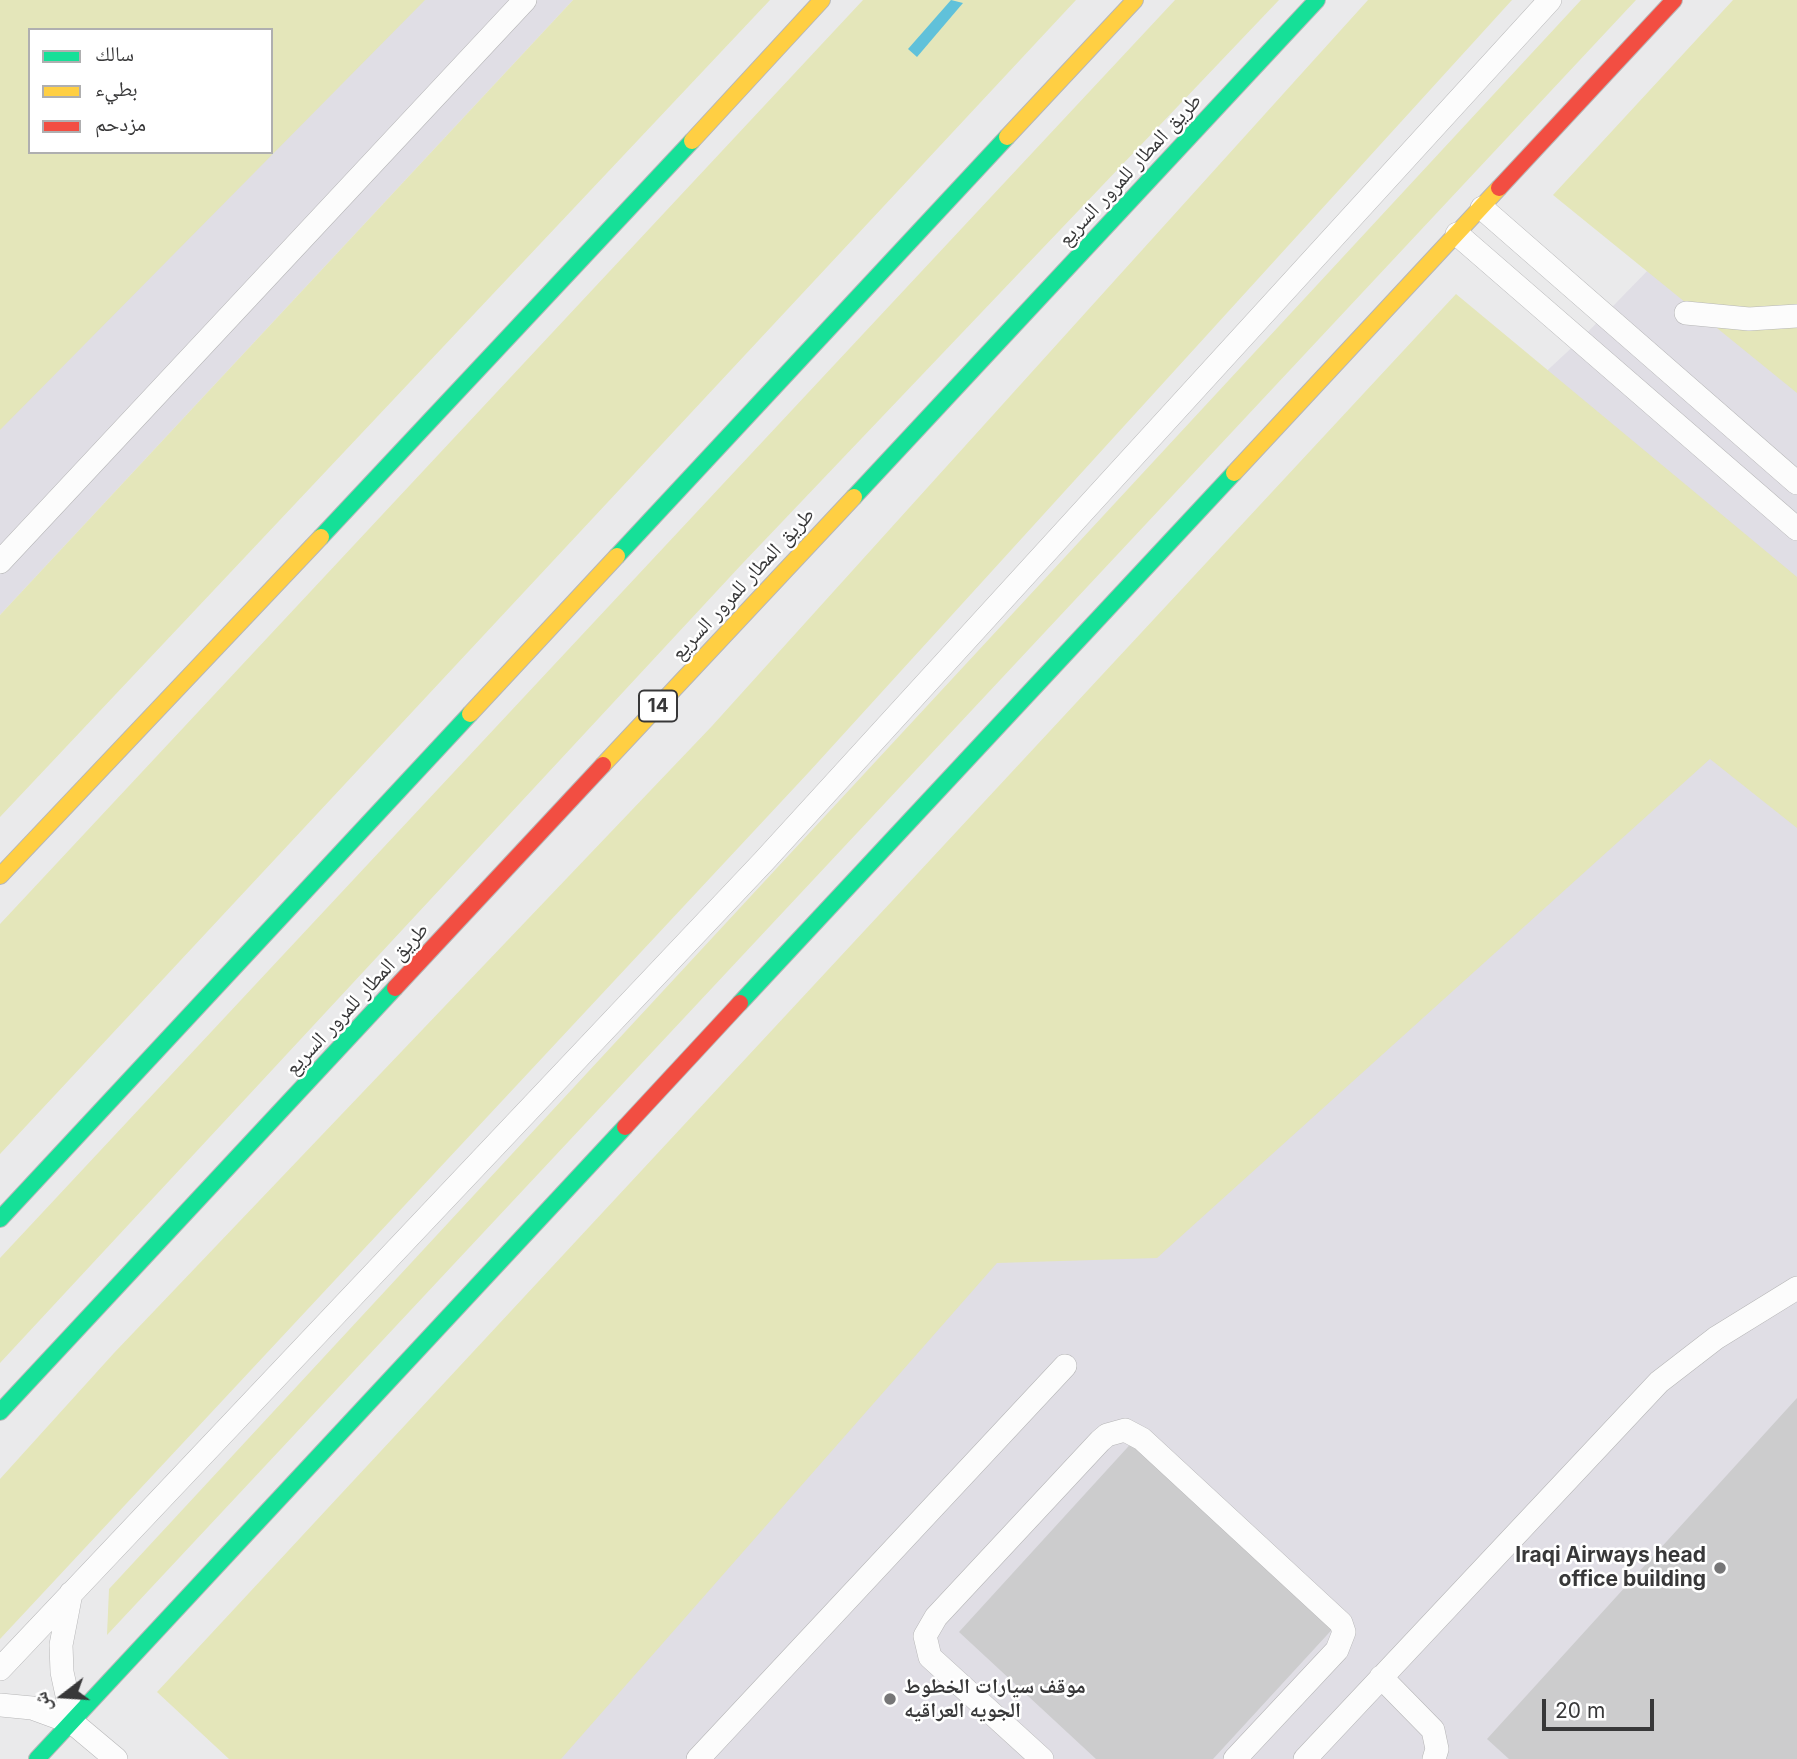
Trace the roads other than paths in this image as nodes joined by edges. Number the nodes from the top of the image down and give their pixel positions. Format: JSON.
{"nodes":[{"id":1,"x":525,"y":0,"type":"edge"},
{"id":2,"x":822,"y":0,"type":"edge"},
{"id":3,"x":1135,"y":0,"type":"edge"},
{"id":4,"x":1317,"y":0,"type":"edge"},
{"id":5,"x":1550,"y":0,"type":"edge"},
{"id":6,"x":1674,"y":0,"type":"edge"},
{"id":7,"x":1482,"y":208,"type":"junction"},
{"id":8,"x":1457,"y":234,"type":"junction"},
{"id":9,"x":1686,"y":313,"type":"dead end"},
{"id":10,"x":1797,"y":316,"type":"edge"},
{"id":11,"x":1797,"y":483,"type":"edge"},
{"id":12,"x":1797,"y":529,"type":"edge"},
{"id":13,"x":0,"y":562,"type":"edge"},
{"id":14,"x":0,"y":876,"type":"edge"},
{"id":15,"x":0,"y":1219,"type":"edge"},
{"id":16,"x":1797,"y":1289,"type":"edge"},
{"id":17,"x":1065,"y":1366,"type":"dead end"},
{"id":18,"x":0,"y":1412,"type":"edge"},
{"id":19,"x":71,"y":1590,"type":"junction"},
{"id":20,"x":0,"y":1669,"type":"edge"},
{"id":21,"x":1381,"y":1677,"type":"junction"},
{"id":22,"x":0,"y":1705,"type":"edge"},
{"id":23,"x":73,"y":1723,"type":"junction"},
{"id":24,"x":37,"y":1759,"type":"edge"},
{"id":25,"x":116,"y":1759,"type":"edge"},
{"id":26,"x":698,"y":1759,"type":"edge"},
{"id":27,"x":1042,"y":1759,"type":"edge"},
{"id":28,"x":1236,"y":1759,"type":"edge"},
{"id":29,"x":1305,"y":1759,"type":"edge"},
{"id":30,"x":1434,"y":1759,"type":"edge"}],
"edges":[{"from":1,"to":13,"type":"lane"},
{"from":2,"to":14,"type":"highway"},
{"from":3,"to":15,"type":"highway"},
{"from":4,"to":18,"type":"highway","name":"طريق المطار للمرور السريع","number":"14"},
{"from":5,"to":19,"type":"lane"},
{"from":6,"to":7,"type":"highway"},
{"from":7,"to":8,"type":"highway"},
{"from":7,"to":11,"type":"lane"},
{"from":8,"to":12,"type":"lane"},
{"from":8,"to":23,"type":"highway"},
{"from":9,"to":10,"type":"lane"},
{"from":16,"to":21,"type":"lane"},
{"from":17,"to":26,"type":"lane"},
{"from":19,"to":20,"type":"lane"},
{"from":19,"to":23,"type":"lane"},
{"from":21,"to":29,"type":"lane"},
{"from":21,"to":30,"type":"lane"},
{"from":22,"to":23,"type":"lane"},
{"from":23,"to":24,"type":"highway"},
{"from":23,"to":25,"type":"lane"},
{"from":27,"to":28,"type":"lane"}]}
